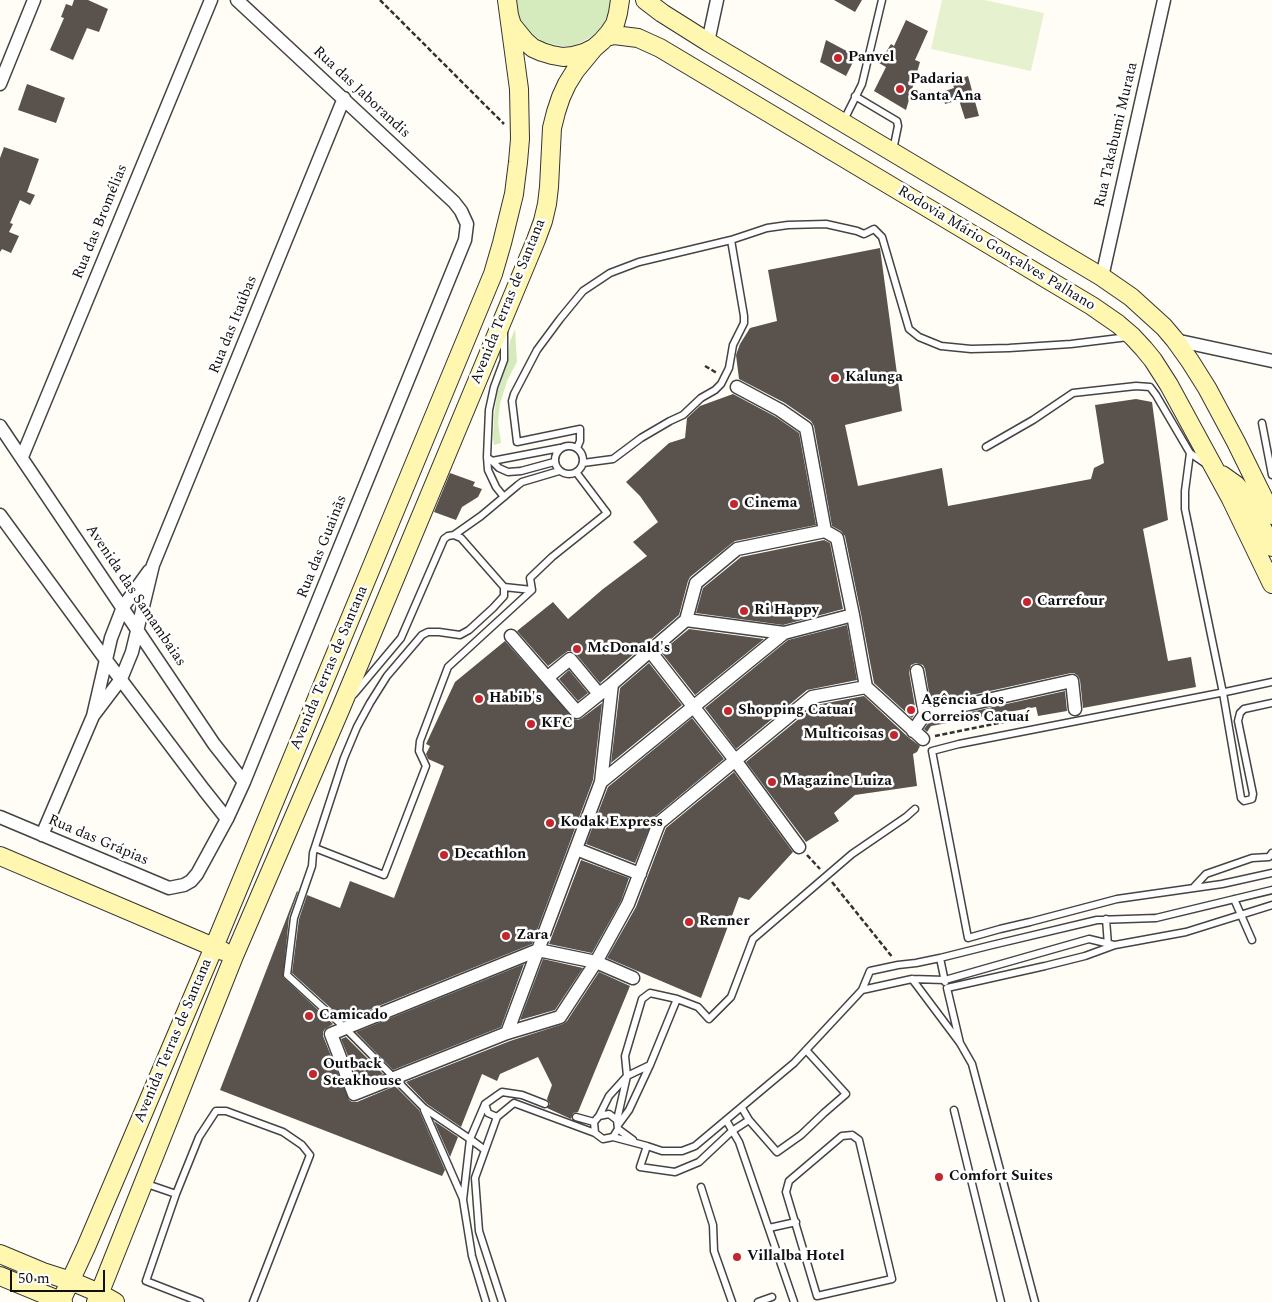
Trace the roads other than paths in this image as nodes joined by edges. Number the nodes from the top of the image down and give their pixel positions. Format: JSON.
{"nodes":[{"id":1,"x":34,"y":0,"type":"edge"},
{"id":2,"x":211,"y":0,"type":"edge"},
{"id":3,"x":237,"y":0,"type":"edge"},
{"id":4,"x":620,"y":0,"type":"edge"},
{"id":5,"x":645,"y":0,"type":"edge"},
{"id":6,"x":717,"y":0,"type":"edge"},
{"id":7,"x":882,"y":0,"type":"edge"},
{"id":8,"x":1164,"y":0,"type":"edge"},
{"id":9,"x":507,"y":5,"type":"edge"},
{"id":10,"x":600,"y":42,"type":"junction"},
{"id":11,"x":708,"y":42,"type":"junction"},
{"id":12,"x":0,"y":84,"type":"edge"},
{"id":13,"x":855,"y":96,"type":"junction"},
{"id":14,"x":344,"y":98,"type":"junction"},
{"id":15,"x":843,"y":122,"type":"junction"},
{"id":16,"x":892,"y":152,"type":"junction"},
{"id":17,"x":461,"y":211,"type":"joint"},
{"id":18,"x":731,"y":240,"type":"junction"},
{"id":19,"x":1102,"y":277,"type":"junction"},
{"id":20,"x":504,"y":317,"type":"junction"},
{"id":21,"x":1132,"y":336,"type":"junction"},
{"id":22,"x":1175,"y":340,"type":"junction"},
{"id":23,"x":1272,"y":361,"type":"edge"},
{"id":24,"x":483,"y":367,"type":"junction"},
{"id":25,"x":737,"y":387,"type":"dead end"},
{"id":26,"x":480,"y":392,"type":"dead end"},
{"id":27,"x":1262,"y":423,"type":"dead end"},
{"id":28,"x":0,"y":426,"type":"edge"},
{"id":29,"x":561,"y":447,"type":"junction"},
{"id":30,"x":986,"y":447,"type":"dead end"},
{"id":31,"x":577,"y":448,"type":"junction"},
{"id":32,"x":1190,"y":453,"type":"junction"},
{"id":33,"x":22,"y":457,"type":"junction"},
{"id":34,"x":490,"y":459,"type":"junction"},
{"id":35,"x":554,"y":462,"type":"junction"},
{"id":36,"x":583,"y":463,"type":"junction"},
{"id":37,"x":1215,"y":470,"type":"junction"},
{"id":38,"x":559,"y":471,"type":"junction"},
{"id":39,"x":576,"y":472,"type":"junction"},
{"id":40,"x":1272,"y":475,"type":"edge"},
{"id":41,"x":504,"y":497,"type":"junction"},
{"id":42,"x":0,"y":515,"type":"edge"},
{"id":43,"x":1272,"y":515,"type":"edge"},
{"id":44,"x":825,"y":531,"type":"junction"},
{"id":45,"x":454,"y":535,"type":"junction"},
{"id":46,"x":420,"y":538,"type":"dead end"},
{"id":47,"x":1272,"y":547,"type":"edge"},
{"id":48,"x":404,"y":556,"type":"junction"},
{"id":49,"x":154,"y":565,"type":"junction"},
{"id":50,"x":1272,"y":584,"type":"edge"},
{"id":51,"x":504,"y":587,"type":"junction"},
{"id":52,"x":532,"y":590,"type":"junction"},
{"id":53,"x":123,"y":608,"type":"junction"},
{"id":54,"x":853,"y":615,"type":"junction"},
{"id":55,"x":686,"y":620,"type":"junction"},
{"id":56,"x":138,"y":630,"type":"junction"},
{"id":57,"x":784,"y":632,"type":"junction"},
{"id":58,"x":511,"y":636,"type":"dead end"},
{"id":59,"x":650,"y":651,"type":"junction"},
{"id":60,"x":106,"y":660,"type":"junction"},
{"id":61,"x":917,"y":671,"type":"dead end"},
{"id":62,"x":548,"y":677,"type":"junction"},
{"id":63,"x":121,"y":680,"type":"junction"},
{"id":64,"x":1272,"y":682,"type":"edge"},
{"id":65,"x":612,"y":684,"type":"junction"},
{"id":66,"x":866,"y":687,"type":"junction"},
{"id":67,"x":1223,"y":693,"type":"junction"},
{"id":68,"x":599,"y":694,"type":"junction"},
{"id":69,"x":1272,"y":703,"type":"edge"},
{"id":70,"x":693,"y":707,"type":"junction"},
{"id":71,"x":1075,"y":709,"type":"dead end"},
{"id":72,"x":340,"y":710,"type":"junction"},
{"id":73,"x":924,"y":714,"type":"junction"},
{"id":74,"x":93,"y":716,"type":"junction"},
{"id":75,"x":913,"y":731,"type":"junction"},
{"id":76,"x":923,"y":740,"type":"dead end"},
{"id":77,"x":735,"y":760,"type":"junction"},
{"id":78,"x":244,"y":782,"type":"junction"},
{"id":79,"x":601,"y":782,"type":"junction"},
{"id":80,"x":915,"y":809,"type":"dead end"},
{"id":81,"x":0,"y":817,"type":"edge"},
{"id":82,"x":227,"y":819,"type":"junction"},
{"id":83,"x":42,"y":835,"type":"junction"},
{"id":84,"x":799,"y":847,"type":"road end"},
{"id":85,"x":315,"y":848,"type":"junction"},
{"id":86,"x":576,"y":849,"type":"junction"},
{"id":87,"x":1272,"y":854,"type":"edge"},
{"id":88,"x":0,"y":856,"type":"edge"},
{"id":89,"x":1272,"y":873,"type":"edge"},
{"id":90,"x":640,"y":874,"type":"junction"},
{"id":91,"x":184,"y":885,"type":"joint"},
{"id":92,"x":1193,"y":888,"type":"junction"},
{"id":93,"x":1272,"y":890,"type":"edge"},
{"id":94,"x":1234,"y":899,"type":"junction"},
{"id":95,"x":1272,"y":905,"type":"edge"},
{"id":96,"x":1241,"y":914,"type":"junction"},
{"id":97,"x":1106,"y":919,"type":"junction"},
{"id":98,"x":1252,"y":940,"type":"dead end"},
{"id":99,"x":1110,"y":945,"type":"junction"},
{"id":100,"x":214,"y":947,"type":"junction"},
{"id":101,"x":538,"y":950,"type":"junction"},
{"id":102,"x":234,"y":956,"type":"junction"},
{"id":103,"x":940,"y":958,"type":"junction"},
{"id":104,"x":596,"y":962,"type":"junction"},
{"id":105,"x":633,"y":978,"type":"dead end"},
{"id":106,"x":912,"y":979,"type":"junction"},
{"id":107,"x":945,"y":980,"type":"junction"},
{"id":108,"x":947,"y":988,"type":"junction"},
{"id":109,"x":862,"y":990,"type":"junction"},
{"id":110,"x":677,"y":999,"type":"junction"},
{"id":111,"x":345,"y":1028,"type":"junction"},
{"id":112,"x":507,"y":1033,"type":"junction"},
{"id":113,"x":960,"y":1042,"type":"junction"},
{"id":114,"x":806,"y":1050,"type":"junction"},
{"id":115,"x":650,"y":1065,"type":"junction"},
{"id":116,"x":627,"y":1076,"type":"junction"},
{"id":117,"x":394,"y":1078,"type":"junction"},
{"id":118,"x":485,"y":1104,"type":"junction"},
{"id":119,"x":545,"y":1104,"type":"dead end"},
{"id":120,"x":424,"y":1108,"type":"junction"},
{"id":121,"x":742,"y":1108,"type":"junction"},
{"id":122,"x":954,"y":1110,"type":"dead end"},
{"id":123,"x":600,"y":1116,"type":"junction"},
{"id":124,"x":497,"y":1117,"type":"junction"},
{"id":125,"x":576,"y":1117,"type":"dead end"},
{"id":126,"x":726,"y":1120,"type":"junction"},
{"id":127,"x":748,"y":1120,"type":"junction"},
{"id":128,"x":594,"y":1122,"type":"junction"},
{"id":129,"x":618,"y":1125,"type":"junction"},
{"id":130,"x":732,"y":1131,"type":"junction"},
{"id":131,"x":595,"y":1133,"type":"junction"},
{"id":132,"x":612,"y":1137,"type":"junction"},
{"id":133,"x":470,"y":1138,"type":"junction"},
{"id":134,"x":636,"y":1143,"type":"junction"},
{"id":135,"x":647,"y":1146,"type":"junction"},
{"id":136,"x":485,"y":1150,"type":"junction"},
{"id":137,"x":143,"y":1183,"type":"junction"},
{"id":138,"x":701,"y":1187,"type":"dead end"},
{"id":139,"x":176,"y":1194,"type":"junction"},
{"id":140,"x":463,"y":1200,"type":"junction"},
{"id":141,"x":796,"y":1222,"type":"junction"},
{"id":142,"x":769,"y":1228,"type":"junction"},
{"id":143,"x":0,"y":1254,"type":"edge"},
{"id":144,"x":0,"y":1276,"type":"edge"},
{"id":145,"x":71,"y":1281,"type":"junction"},
{"id":146,"x":772,"y":1297,"type":"dead end"},
{"id":147,"x":97,"y":1298,"type":"edge"},
{"id":148,"x":62,"y":1302,"type":"edge"},
{"id":149,"x":115,"y":1302,"type":"edge"},
{"id":150,"x":200,"y":1302,"type":"edge"},
{"id":151,"x":253,"y":1302,"type":"edge"},
{"id":152,"x":486,"y":1302,"type":"edge"},
{"id":153,"x":502,"y":1302,"type":"edge"},
{"id":154,"x":732,"y":1302,"type":"edge"},
{"id":155,"x":758,"y":1302,"type":"edge"},
{"id":156,"x":794,"y":1302,"type":"edge"},
{"id":157,"x":1001,"y":1302,"type":"edge"},
{"id":158,"x":1035,"y":1302,"type":"edge"}],
"edges":[{"from":1,"to":12,"type":"street"},
{"from":2,"to":33,"type":"street","name":"Rua das Bromélias"},
{"from":3,"to":14,"type":"street","name":"Rua das Jaborandis"},
{"from":4,"to":10,"type":"street","name":"Avenida Terras de Santana"},
{"from":5,"to":11,"type":"street","name":"Rodovia Mário Gonçalves Palhano"},
{"from":6,"to":11,"type":"street"},
{"from":7,"to":13,"type":"lane"},
{"from":8,"to":19,"type":"street","name":"Rua Takabumi Murata"},
{"from":9,"to":10,"type":"street","name":"Rodovia Mário Gonçalves Palhano"},
{"from":9,"to":100,"type":"street","name":"Avenida Terras de Santana"},
{"from":10,"to":20,"type":"street","name":"Avenida Terras de Santana"},
{"from":10,"to":21,"type":"street","name":"Rodovia Mário Gonçalves Palhano"},
{"from":11,"to":15,"type":"street","name":"Rodovia Mário Gonçalves Palhano"},
{"from":13,"to":15,"type":"lane"},
{"from":13,"to":16,"type":"lane"},
{"from":14,"to":17,"type":"street","name":"Rua das Jaborandis"},
{"from":14,"to":49,"type":"street","name":"Rua das Itaúbas"},
{"from":15,"to":16,"type":"street","name":"Rodovia Mário Gonçalves Palhano"},
{"from":16,"to":19,"type":"street","name":"Rodovia Mário Gonçalves Palhano"},
{"from":17,"to":78,"type":"street","name":"Rua das Guainãs"},
{"from":18,"to":21,"type":"lane"},
{"from":18,"to":31,"type":"lane"},
{"from":18,"to":36,"type":"lane"},
{"from":19,"to":22,"type":"street","name":"Rodovia Mário Gonçalves Palhano"},
{"from":20,"to":24,"type":"street","name":"Avenida Terras de Santana"},
{"from":20,"to":34,"type":"lane"},
{"from":21,"to":37,"type":"street","name":"Rodovia Mário Gonçalves Palhano"},
{"from":22,"to":23,"type":"street"},
{"from":22,"to":43,"type":"street","name":"Rodovia Mário Gonçalves Palhano"},
{"from":24,"to":26,"type":"lane"},
{"from":24,"to":48,"type":"street","name":"Avenida Terras de Santana"},
{"from":25,"to":44,"type":"street"},
{"from":27,"to":40,"type":"lane"},
{"from":28,"to":33,"type":"street","name":"Avenida das Samambaias"},
{"from":29,"to":31,"type":"lane"},
{"from":29,"to":34,"type":"lane"},
{"from":29,"to":35,"type":"lane"},
{"from":30,"to":32,"type":"lane"},
{"from":31,"to":36,"type":"lane"},
{"from":32,"to":37,"type":"lane"},
{"from":32,"to":67,"type":"lane"},
{"from":33,"to":53,"type":"street","name":"Avenida das Samambaias"},
{"from":34,"to":35,"type":"lane"},
{"from":34,"to":41,"type":"lane"},
{"from":35,"to":38,"type":"lane"},
{"from":36,"to":39,"type":"lane"},
{"from":37,"to":47,"type":"street"},
{"from":37,"to":50,"type":"street","name":"Rodovia Mário Gonçalves Palhano"},
{"from":38,"to":39,"type":"lane"},
{"from":38,"to":41,"type":"lane"},
{"from":39,"to":52,"type":"lane"},
{"from":41,"to":45,"type":"lane"},
{"from":42,"to":60,"type":"street"},
{"from":44,"to":54,"type":"street"},
{"from":44,"to":55,"type":"street"},
{"from":45,"to":51,"type":"lane"},
{"from":45,"to":72,"type":"lane"},
{"from":46,"to":48,"type":"lane"},
{"from":48,"to":72,"type":"street","name":"Avenida Terras de Santana"},
{"from":49,"to":53,"type":"street","name":"Rua das Itaúbas"},
{"from":49,"to":56,"type":"street","name":"Rua das Itaúbas"},
{"from":51,"to":52,"type":"lane"},
{"from":51,"to":85,"type":"lane"},
{"from":52,"to":85,"type":"lane"},
{"from":53,"to":56,"type":"street","name":"Avenida das Samambaias"},
{"from":53,"to":60,"type":"street","name":"Rua das Itaúbas"},
{"from":54,"to":57,"type":"street"},
{"from":54,"to":66,"type":"street"},
{"from":55,"to":57,"type":"street"},
{"from":55,"to":59,"type":"street"},
{"from":56,"to":63,"type":"street","name":"Rua das Itaúbas"},
{"from":56,"to":78,"type":"street","name":"Avenida das Samambaias"},
{"from":57,"to":70,"type":"street"},
{"from":58,"to":62,"type":"street"},
{"from":59,"to":65,"type":"street"},
{"from":59,"to":70,"type":"street"},
{"from":60,"to":63,"type":"street"},
{"from":60,"to":74,"type":"street","name":"Rua das Itaúbas"},
{"from":61,"to":73,"type":"street"},
{"from":62,"to":68,"type":"street"},
{"from":62,"to":68,"type":"street"},
{"from":63,"to":74,"type":"street","name":"Rua das Itaúbas"},
{"from":63,"to":82,"type":"street"},
{"from":64,"to":67,"type":"lane"},
{"from":65,"to":68,"type":"street"},
{"from":65,"to":79,"type":"street"},
{"from":66,"to":75,"type":"street"},
{"from":66,"to":77,"type":"street"},
{"from":67,"to":69,"type":"lane"},
{"from":67,"to":92,"type":"lane"},
{"from":70,"to":77,"type":"street"},
{"from":70,"to":79,"type":"street"},
{"from":71,"to":73,"type":"street"},
{"from":72,"to":102,"type":"street","name":"Avenida Terras de Santana"},
{"from":73,"to":75,"type":"street"},
{"from":74,"to":83,"type":"street","name":"Rua das Itaúbas"},
{"from":75,"to":76,"type":"street"},
{"from":77,"to":84,"type":"street"},
{"from":77,"to":90,"type":"street"},
{"from":78,"to":82,"type":"street","name":"Rua das Guainãs"},
{"from":79,"to":86,"type":"street"},
{"from":80,"to":110,"type":"lane"},
{"from":81,"to":83,"type":"street","name":"Rua das Grápias"},
{"from":82,"to":91,"type":"street","name":"Rua das Guainãs"},
{"from":83,"to":91,"type":"street","name":"Rua das Grápias"},
{"from":85,"to":111,"type":"lane"},
{"from":86,"to":90,"type":"street"},
{"from":86,"to":101,"type":"street"},
{"from":87,"to":92,"type":"lane"},
{"from":88,"to":100,"type":"street"},
{"from":89,"to":92,"type":"lane"},
{"from":90,"to":104,"type":"street"},
{"from":93,"to":94,"type":"lane"},
{"from":94,"to":96,"type":"lane"},
{"from":94,"to":97,"type":"lane"},
{"from":95,"to":96,"type":"lane"},
{"from":96,"to":98,"type":"lane"},
{"from":96,"to":99,"type":"lane"},
{"from":97,"to":99,"type":"lane"},
{"from":97,"to":103,"type":"lane"},
{"from":99,"to":107,"type":"lane"},
{"from":99,"to":108,"type":"lane"},
{"from":100,"to":102,"type":"street"},
{"from":100,"to":145,"type":"street","name":"Avenida Terras de Santana"},
{"from":101,"to":104,"type":"street"},
{"from":101,"to":111,"type":"street"},
{"from":101,"to":112,"type":"street"},
{"from":102,"to":137,"type":"street","name":"Avenida Terras de Santana"},
{"from":103,"to":107,"type":"lane"},
{"from":103,"to":109,"type":"lane"},
{"from":104,"to":105,"type":"street"},
{"from":104,"to":112,"type":"street"},
{"from":106,"to":107,"type":"lane"},
{"from":106,"to":109,"type":"lane"},
{"from":106,"to":113,"type":"lane"},
{"from":107,"to":108,"type":"lane"},
{"from":108,"to":113,"type":"lane"},
{"from":109,"to":114,"type":"lane"},
{"from":110,"to":115,"type":"lane"},
{"from":110,"to":116,"type":"lane"},
{"from":111,"to":117,"type":"lane"},
{"from":111,"to":117,"type":"street"},
{"from":112,"to":117,"type":"street"},
{"from":113,"to":158,"type":"lane"},
{"from":114,"to":121,"type":"lane"},
{"from":114,"to":127,"type":"lane"},
{"from":115,"to":116,"type":"lane"},
{"from":115,"to":129,"type":"lane"},
{"from":116,"to":123,"type":"lane"},
{"from":116,"to":129,"type":"lane"},
{"from":117,"to":120,"type":"lane"},
{"from":118,"to":119,"type":"lane"},
{"from":118,"to":124,"type":"lane"},
{"from":118,"to":133,"type":"lane"},
{"from":120,"to":133,"type":"lane"},
{"from":120,"to":140,"type":"lane"},
{"from":121,"to":126,"type":"lane"},
{"from":121,"to":127,"type":"lane"},
{"from":122,"to":157,"type":"lane"},
{"from":123,"to":128,"type":"lane"},
{"from":123,"to":129,"type":"lane"},
{"from":124,"to":131,"type":"lane"},
{"from":124,"to":136,"type":"lane"},
{"from":125,"to":128,"type":"lane"},
{"from":126,"to":130,"type":"lane"},
{"from":126,"to":135,"type":"lane"},
{"from":127,"to":130,"type":"lane"},
{"from":128,"to":131,"type":"lane"},
{"from":129,"to":132,"type":"lane"},
{"from":129,"to":134,"type":"lane"},
{"from":130,"to":135,"type":"lane"},
{"from":130,"to":142,"type":"lane"},
{"from":131,"to":132,"type":"lane"},
{"from":132,"to":134,"type":"lane"},
{"from":133,"to":136,"type":"lane"},
{"from":133,"to":140,"type":"lane"},
{"from":134,"to":135,"type":"lane"},
{"from":136,"to":153,"type":"lane"},
{"from":137,"to":139,"type":"lane"},
{"from":137,"to":147,"type":"street","name":"Avenida Terras de Santana"},
{"from":138,"to":154,"type":"lane"},
{"from":139,"to":150,"type":"lane"},
{"from":139,"to":151,"type":"lane"},
{"from":140,"to":152,"type":"lane"},
{"from":141,"to":141,"type":"lane"},
{"from":141,"to":142,"type":"lane"},
{"from":142,"to":156,"type":"lane"},
{"from":143,"to":145,"type":"street"},
{"from":144,"to":148,"type":"street"},
{"from":145,"to":147,"type":"street"},
{"from":145,"to":148,"type":"street","name":"Avenida Terras de Santana"},
{"from":146,"to":155,"type":"lane"},
{"from":147,"to":149,"type":"street"}]}
